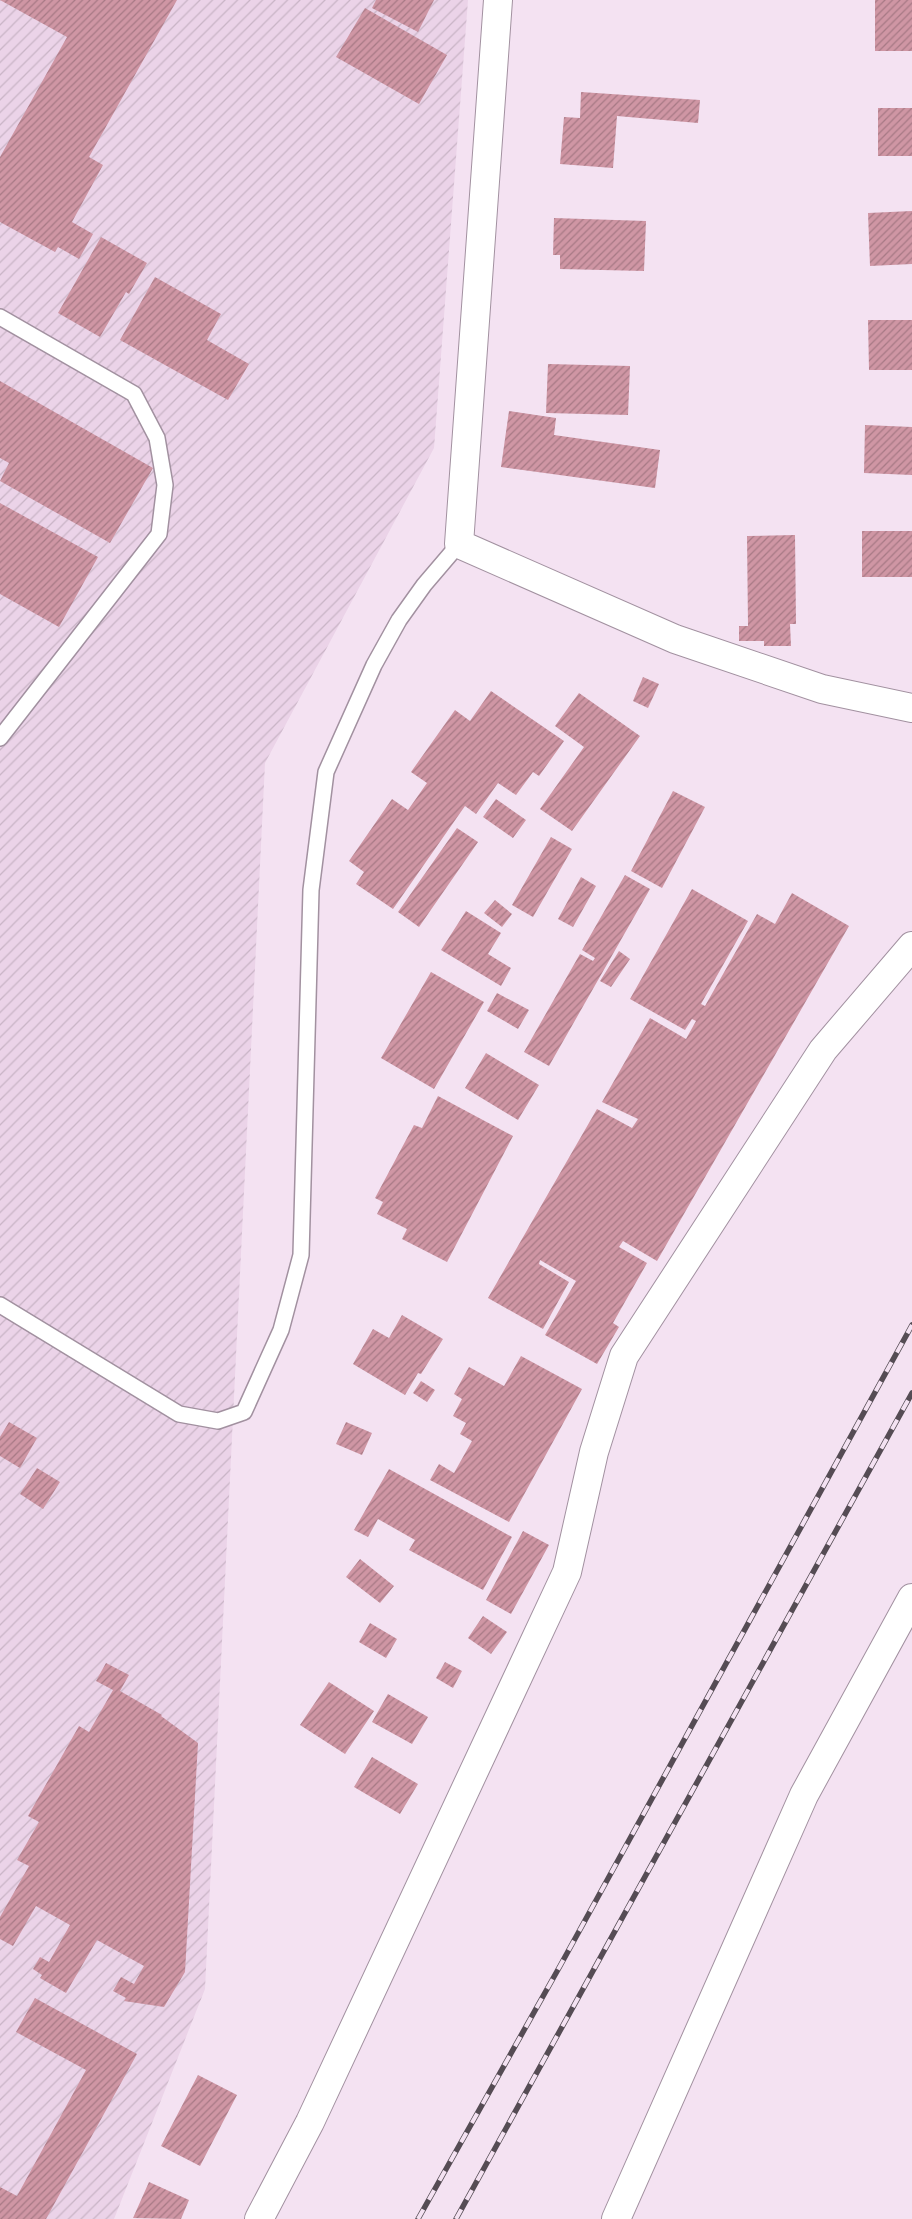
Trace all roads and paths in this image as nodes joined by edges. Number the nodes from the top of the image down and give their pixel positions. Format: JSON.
{"nodes":[{"id":1,"x":498,"y":0,"type":"edge"},
{"id":2,"x":0,"y":316,"type":"edge"},
{"id":3,"x":459,"y":544,"type":"junction"},
{"id":4,"x":912,"y":708,"type":"edge"},
{"id":5,"x":0,"y":738,"type":"edge"},
{"id":6,"x":912,"y":946,"type":"edge"},
{"id":7,"x":0,"y":1305,"type":"edge"},
{"id":8,"x":912,"y":1598,"type":"edge"},
{"id":9,"x":259,"y":2219,"type":"edge"},
{"id":10,"x":616,"y":2219,"type":"edge"}],
"edges":[{"from":1,"to":3,"type":"street"},
{"from":2,"to":5,"type":"lane"},
{"from":3,"to":4,"type":"street"},
{"from":3,"to":7,"type":"lane"},
{"from":6,"to":9,"type":"street"},
{"from":8,"to":10,"type":"street"}]}
